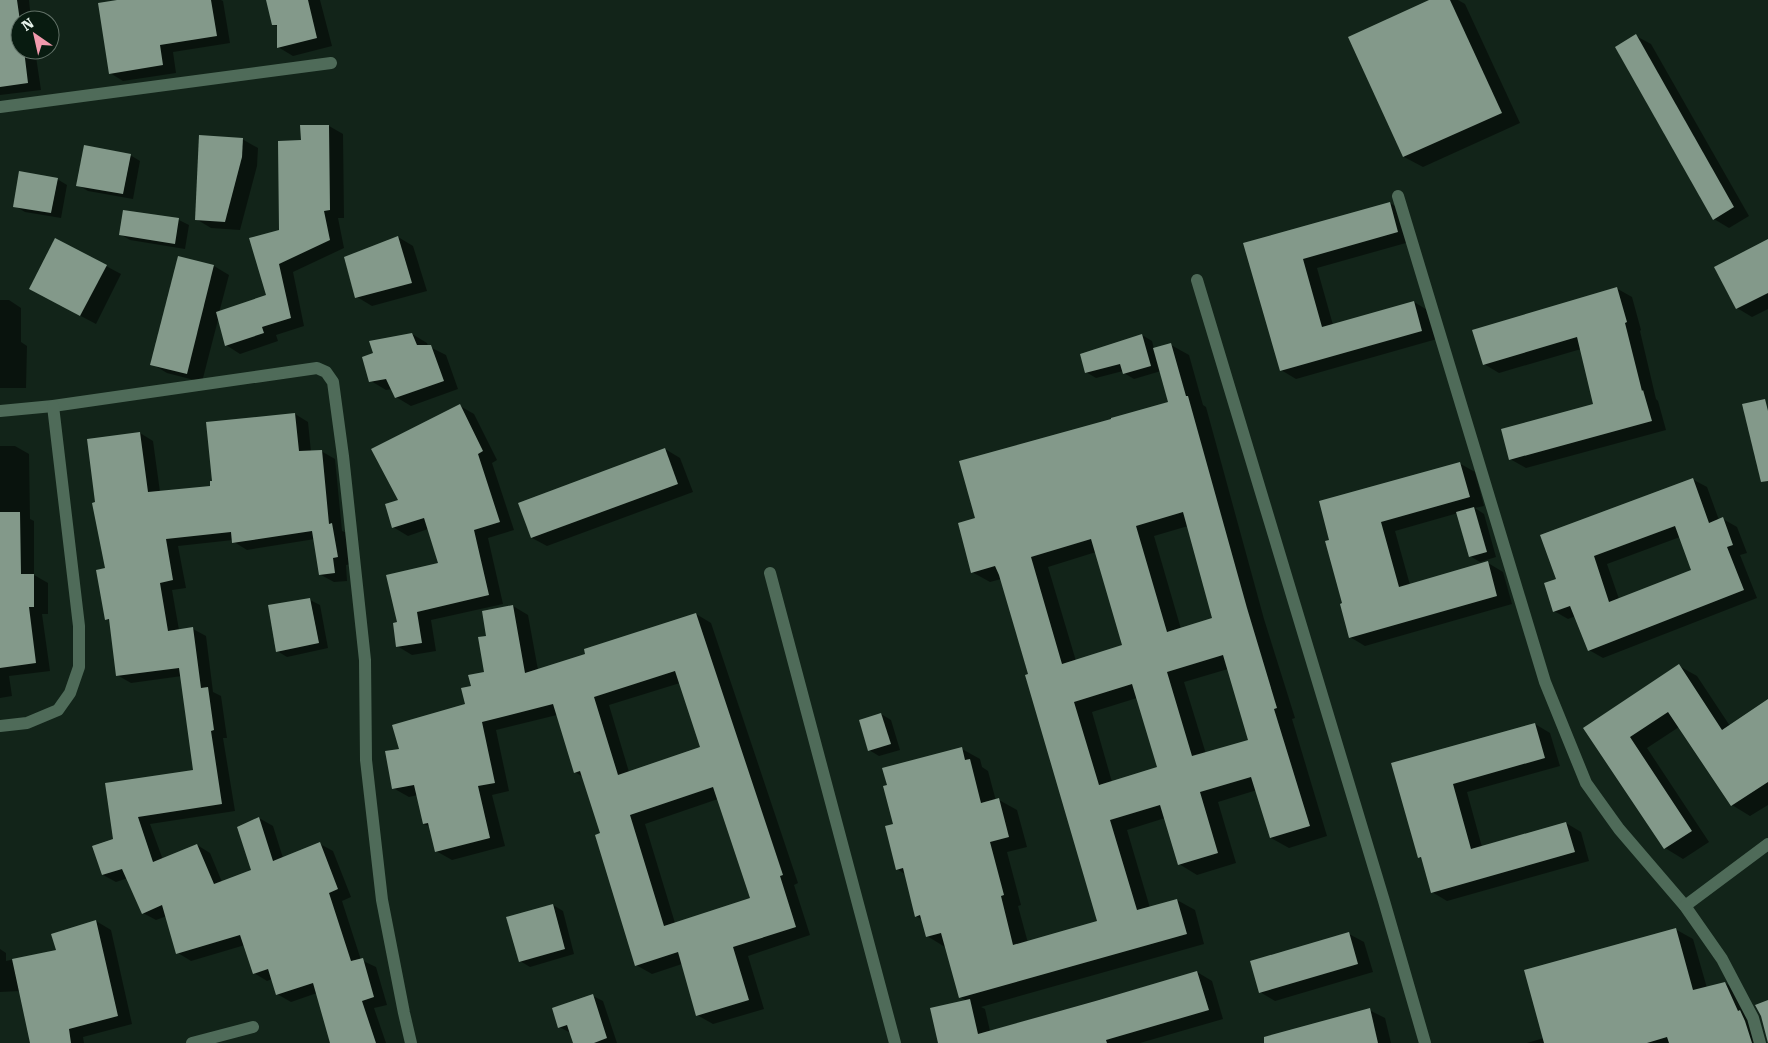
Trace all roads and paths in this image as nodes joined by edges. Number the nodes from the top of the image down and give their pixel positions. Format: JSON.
{"nodes":[{"id":1,"x":332,"y":63,"type":"dead end"},
{"id":2,"x":0,"y":108,"type":"edge"},
{"id":3,"x":1398,"y":196,"type":"dead end"},
{"id":4,"x":1196,"y":280,"type":"dead end"},
{"id":5,"x":53,"y":406,"type":"junction"},
{"id":6,"x":0,"y":411,"type":"edge"},
{"id":7,"x":770,"y":573,"type":"dead end"},
{"id":8,"x":0,"y":726,"type":"edge"},
{"id":9,"x":1768,"y":844,"type":"edge"},
{"id":10,"x":1685,"y":906,"type":"junction"},
{"id":11,"x":253,"y":1027,"type":"dead end"},
{"id":12,"x":192,"y":1043,"type":"edge"},
{"id":13,"x":411,"y":1043,"type":"edge"},
{"id":14,"x":895,"y":1043,"type":"edge"},
{"id":15,"x":1425,"y":1043,"type":"edge"},
{"id":16,"x":1760,"y":1043,"type":"edge"}],
"edges":[{"from":1,"to":2,"type":"street"},
{"from":3,"to":10,"type":"street"},
{"from":4,"to":15,"type":"street"},
{"from":5,"to":6,"type":"street"},
{"from":5,"to":8,"type":"street"},
{"from":5,"to":13,"type":"street"},
{"from":7,"to":14,"type":"street"},
{"from":9,"to":10,"type":"street"},
{"from":10,"to":16,"type":"street"},
{"from":11,"to":12,"type":"street"}]}
